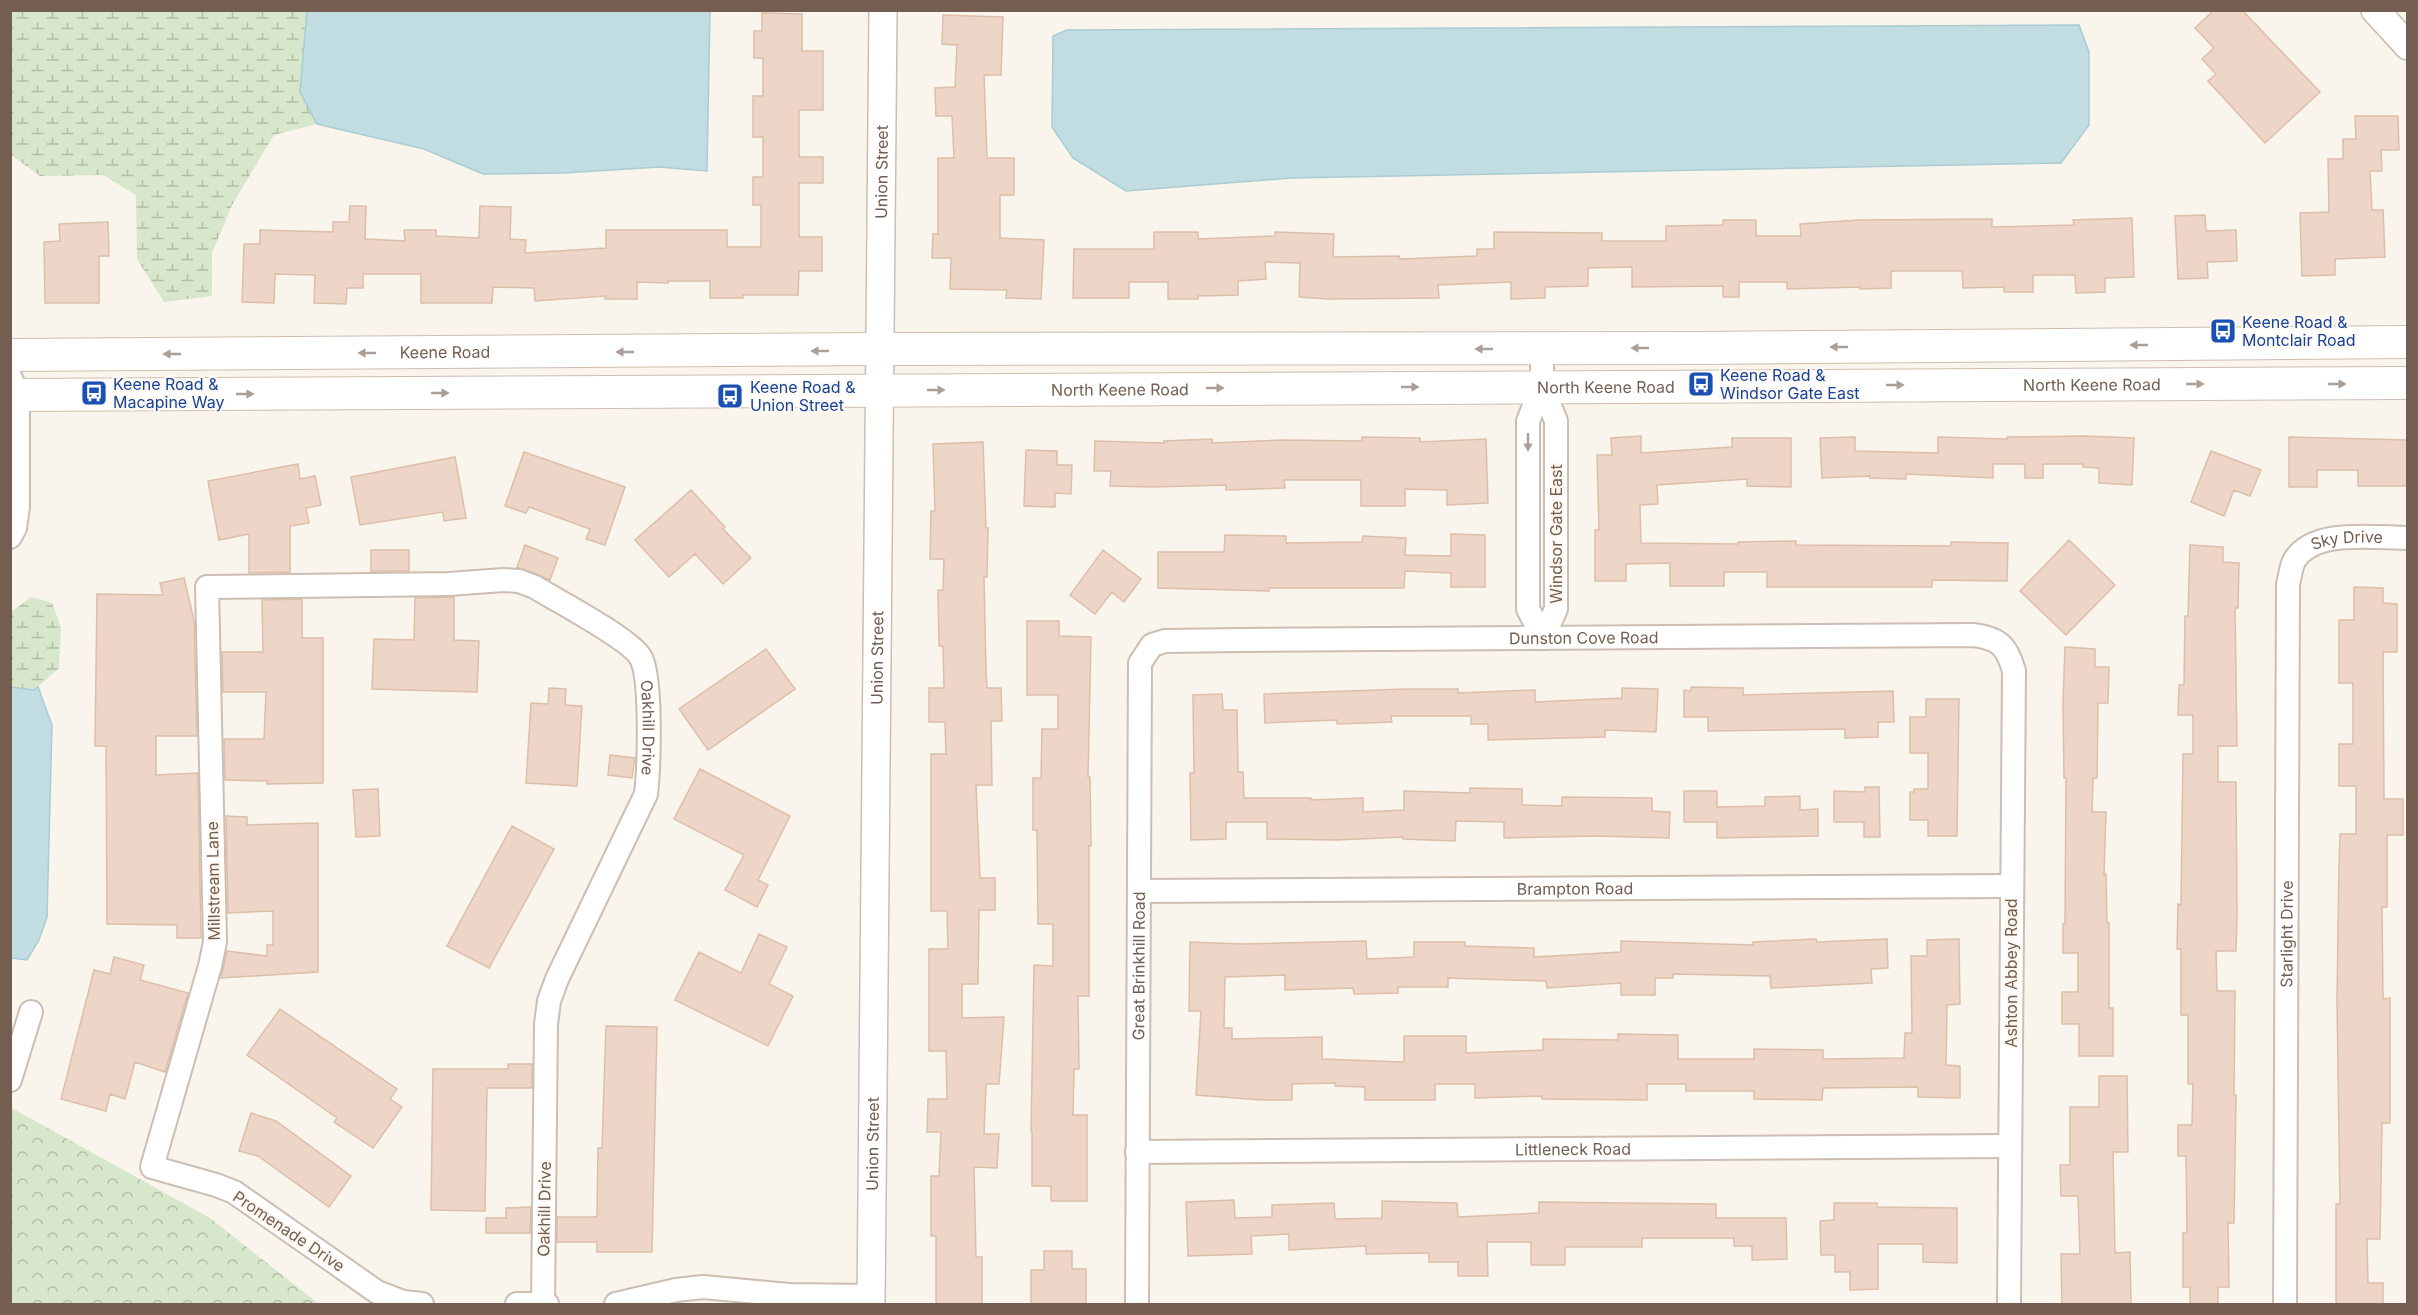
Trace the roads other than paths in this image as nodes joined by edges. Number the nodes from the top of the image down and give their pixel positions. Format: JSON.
{"nodes":[{"id":1,"x":883,"y":10,"type":"edge"},
{"id":2,"x":2375,"y":10,"type":"edge"},
{"id":3,"x":2408,"y":46,"type":"edge"},
{"id":4,"x":2408,"y":342,"type":"edge"},
{"id":5,"x":879,"y":349,"type":"junction"},
{"id":6,"x":1352,"y":349,"type":"junction"},
{"id":7,"x":1542,"y":349,"type":"junction"},
{"id":8,"x":10,"y":355,"type":"edge"},
{"id":9,"x":2408,"y":383,"type":"edge"},
{"id":10,"x":1542,"y":386,"type":"junction"},
{"id":11,"x":13,"y":389,"type":"edge"},
{"id":12,"x":878,"y":390,"type":"junction"},
{"id":13,"x":510,"y":392,"type":"junction"},
{"id":14,"x":10,"y":537,"type":"edge"},
{"id":15,"x":2408,"y":538,"type":"edge"},
{"id":16,"x":2294,"y":562,"type":"joint"},
{"id":17,"x":207,"y":587,"type":"joint"},
{"id":18,"x":1543,"y":638,"type":"junction"},
{"id":19,"x":1165,"y":641,"type":"joint"},
{"id":20,"x":2001,"y":645,"type":"joint"},
{"id":21,"x":2011,"y":886,"type":"junction"},
{"id":22,"x":1139,"y":891,"type":"junction"},
{"id":23,"x":30,"y":1012,"type":"dead end"},
{"id":24,"x":10,"y":1080,"type":"edge"},
{"id":25,"x":2010,"y":1146,"type":"junction"},
{"id":26,"x":1137,"y":1152,"type":"junction"},
{"id":27,"x":152,"y":1167,"type":"joint"},
{"id":28,"x":871,"y":1300,"type":"edge"},
{"id":29,"x":543,"y":1304,"type":"edge"},
{"id":30,"x":422,"y":1305,"type":"edge"},
{"id":31,"x":517,"y":1305,"type":"edge"},
{"id":32,"x":548,"y":1305,"type":"edge"},
{"id":33,"x":616,"y":1305,"type":"edge"},
{"id":34,"x":1137,"y":1305,"type":"edge"},
{"id":35,"x":2009,"y":1305,"type":"edge"},
{"id":36,"x":2285,"y":1305,"type":"edge"}],
"edges":[{"from":1,"to":5,"type":"street","name":"Union Street"},
{"from":2,"to":3,"type":"street"},
{"from":4,"to":7,"type":"main road","one_way":true},
{"from":5,"to":6,"type":"main road"},
{"from":5,"to":8,"type":"main road","name":"Keene Road","one_way":true},
{"from":5,"to":12,"type":"street","name":"Union Street"},
{"from":5,"to":13,"type":"main road"},
{"from":7,"to":6,"type":"main road","one_way":true},
{"from":6,"to":12,"type":"main road"},
{"from":7,"to":10,"type":"street","name":"Windsor Gate East"},
{"from":10,"to":9,"type":"main road","name":"North Keene Road","one_way":true},
{"from":12,"to":10,"type":"main road","name":"North Keene Road","one_way":true},
{"from":10,"to":18,"type":"street","name":"Windsor Gate East"},
{"from":11,"to":13,"type":"main road","one_way":true},
{"from":11,"to":14,"type":"street"},
{"from":12,"to":13,"type":"main road"},
{"from":12,"to":28,"type":"street","name":"Union Street"},
{"from":15,"to":16,"type":"street","name":"Sky Drive"},
{"from":16,"to":36,"type":"street","name":"Starlight Drive"},
{"from":17,"to":27,"type":"street","name":"Millstream Lane"},
{"from":17,"to":29,"type":"street","name":"Oakhill Drive"},
{"from":18,"to":19,"type":"street","name":"Dunston Cove Road"},
{"from":18,"to":20,"type":"street","name":"Dunston Cove Road"},
{"from":19,"to":22,"type":"street","name":"Great Brinkhill Road"},
{"from":20,"to":21,"type":"street","name":"Ashton Abbey Road"},
{"from":21,"to":22,"type":"street","name":"Brampton Road"},
{"from":21,"to":25,"type":"street","name":"Ashton Abbey Road"},
{"from":22,"to":26,"type":"street","name":"Great Brinkhill Road"},
{"from":23,"to":24,"type":"street"},
{"from":25,"to":26,"type":"street","name":"Littleneck Road"},
{"from":25,"to":35,"type":"street","name":"Ashton Abbey Road"},
{"from":26,"to":34,"type":"street","name":"Great Brinkhill Road"},
{"from":27,"to":30,"type":"street","name":"Promenade Drive"},
{"from":28,"to":33,"type":"street"},
{"from":29,"to":31,"type":"street"},
{"from":29,"to":32,"type":"street"}]}
